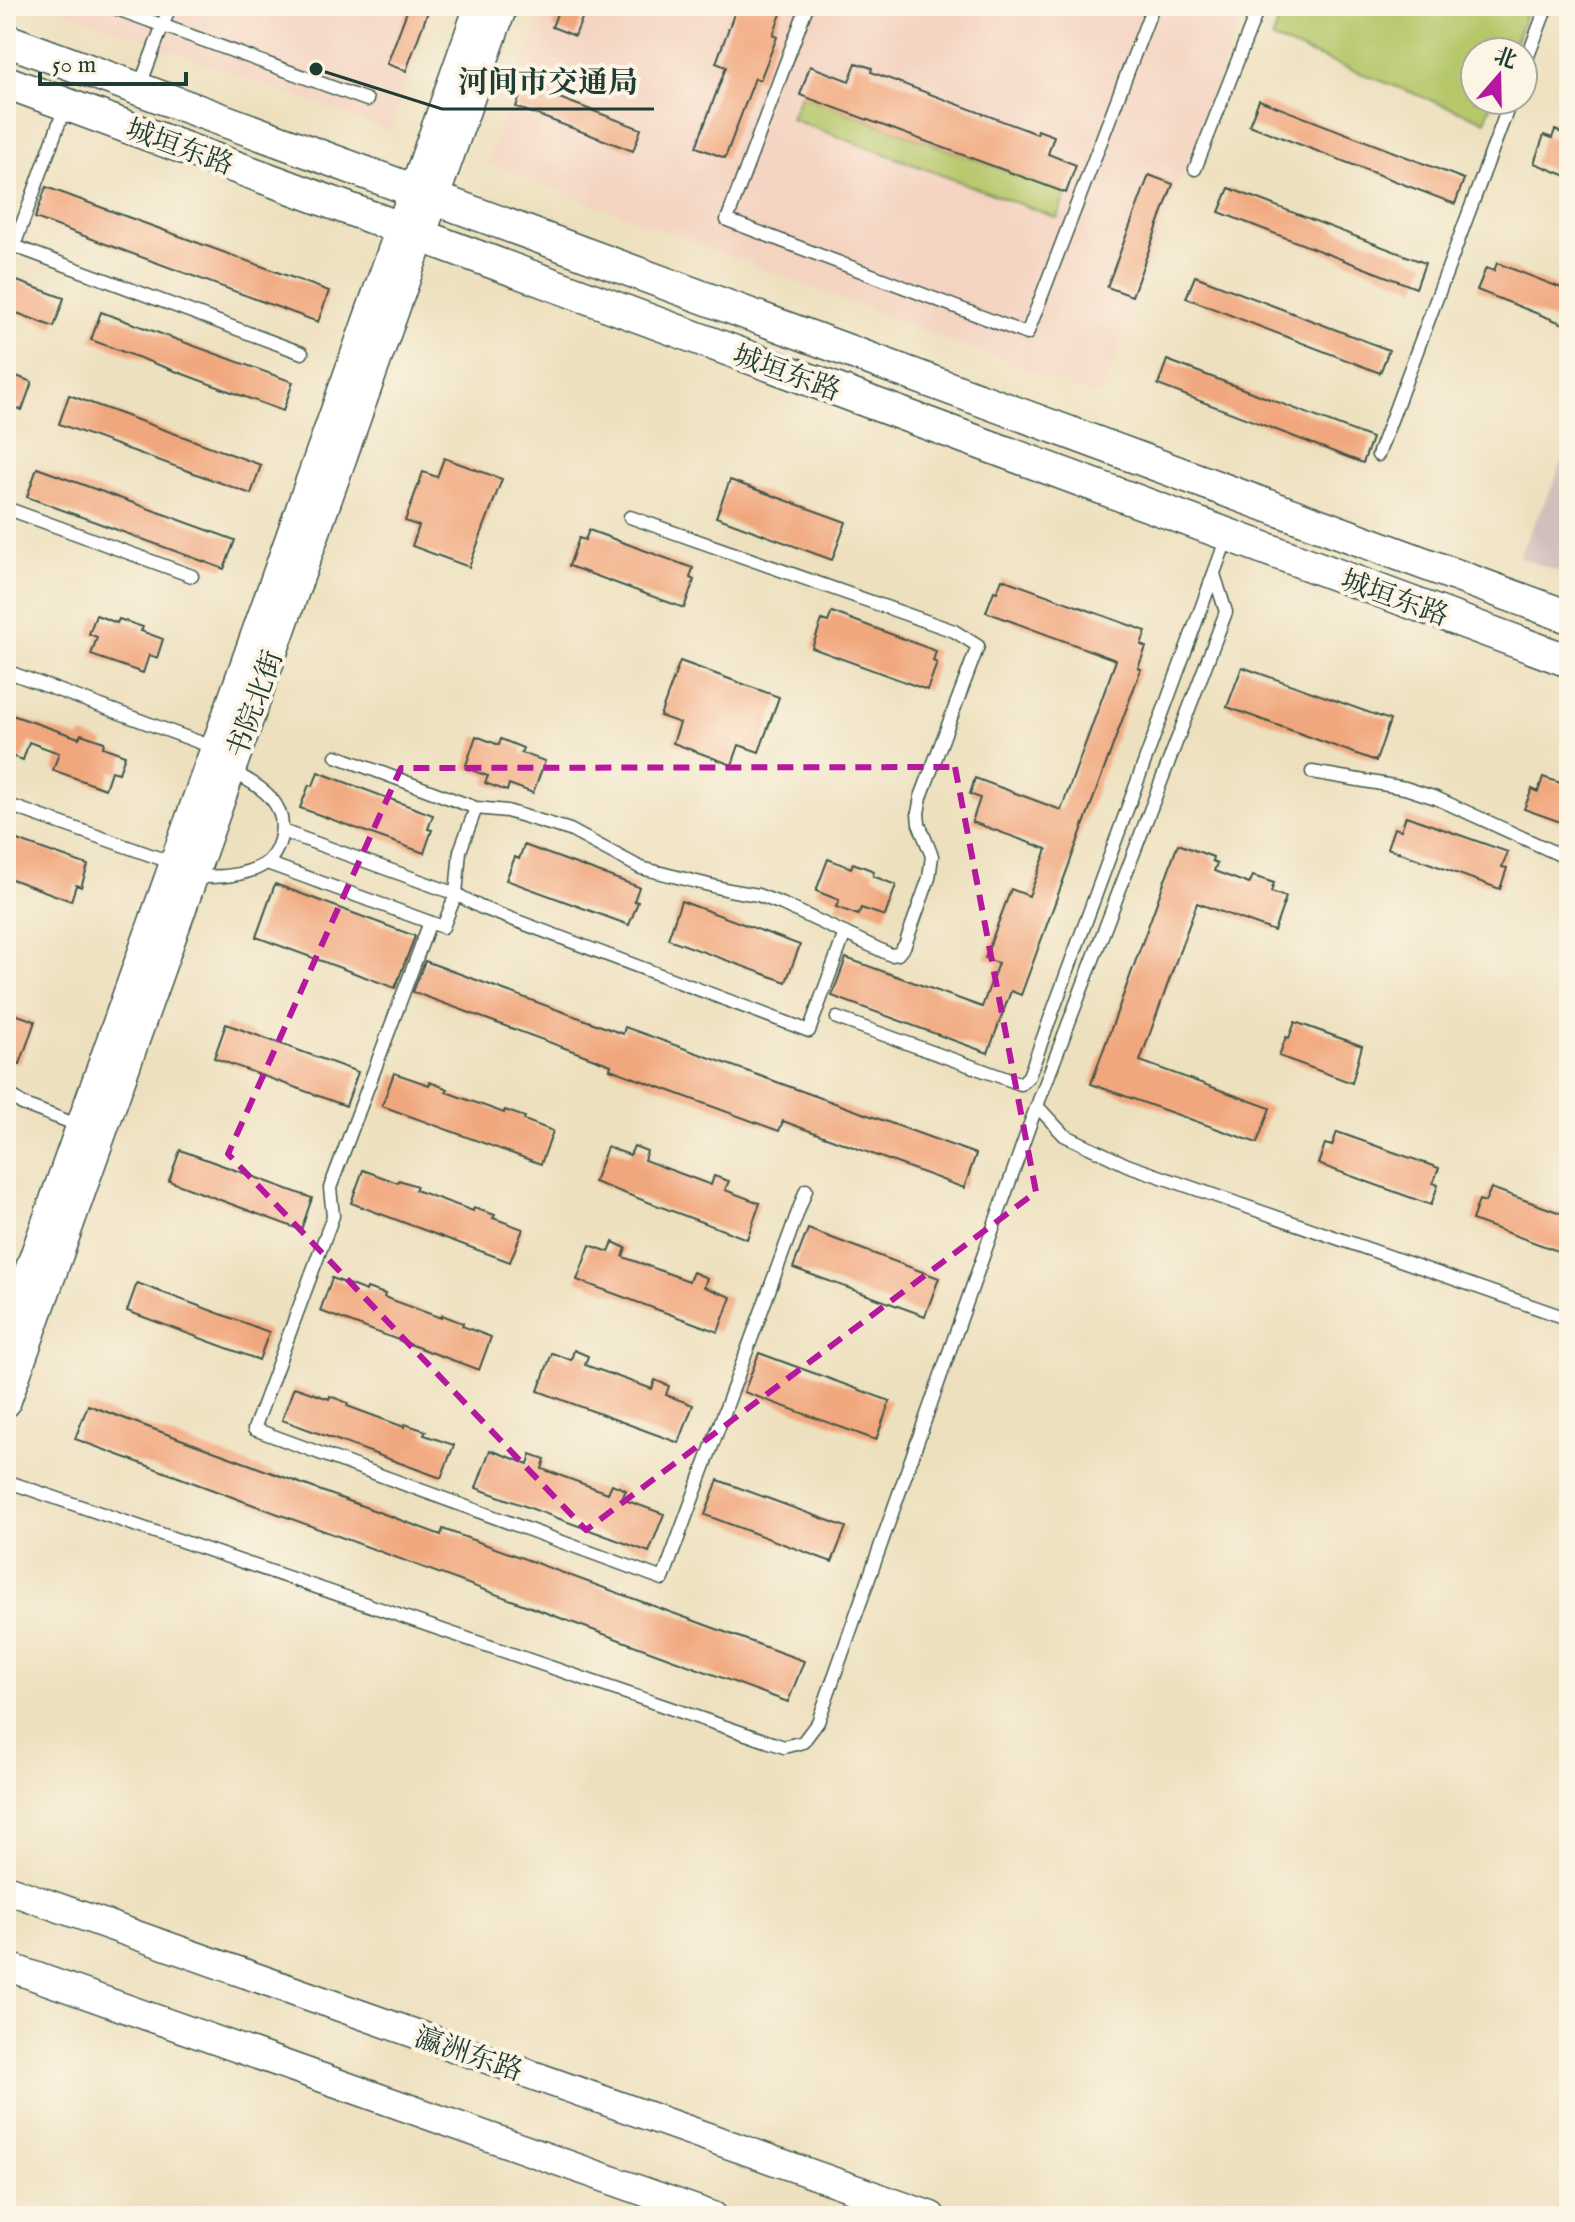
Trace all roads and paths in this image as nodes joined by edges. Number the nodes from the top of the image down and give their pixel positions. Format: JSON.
{"nodes":[{"id":1,"x":109,"y":6,"type":"edge"},
{"id":2,"x":170,"y":6,"type":"edge"},
{"id":3,"x":479,"y":6,"type":"edge"},
{"id":4,"x":503,"y":6,"type":"edge"},
{"id":5,"x":807,"y":6,"type":"edge"},
{"id":6,"x":1153,"y":6,"type":"edge"},
{"id":7,"x":1259,"y":6,"type":"edge"},
{"id":8,"x":1547,"y":6,"type":"edge"},
{"id":9,"x":163,"y":25,"type":"junction"},
{"id":10,"x":1536,"y":36,"type":"edge"},
{"id":11,"x":6,"y":40,"type":"edge"},
{"id":12,"x":6,"y":82,"type":"edge"},
{"id":13,"x":139,"y":88,"type":"junction"},
{"id":14,"x":367,"y":100,"type":"dead end"},
{"id":15,"x":66,"y":104,"type":"junction"},
{"id":16,"x":1505,"y":116,"type":"edge"},
{"id":17,"x":1195,"y":169,"type":"dead end"},
{"id":18,"x":424,"y":193,"type":"junction"},
{"id":19,"x":410,"y":232,"type":"junction"},
{"id":20,"x":10,"y":244,"type":"edge"},
{"id":21,"x":302,"y":353,"type":"dead end"},
{"id":22,"x":1378,"y":455,"type":"dead end"},
{"id":23,"x":6,"y":508,"type":"edge"},
{"id":24,"x":630,"y":517,"type":"dead end"},
{"id":25,"x":1228,"y":535,"type":"junction"},
{"id":26,"x":1214,"y":574,"type":"junction"},
{"id":27,"x":192,"y":576,"type":"dead end"},
{"id":28,"x":1569,"y":617,"type":"edge"},
{"id":29,"x":1569,"y":661,"type":"edge"},
{"id":30,"x":6,"y":671,"type":"edge"},
{"id":31,"x":336,"y":756,"type":"dead end"},
{"id":32,"x":222,"y":759,"type":"junction"},
{"id":33,"x":1312,"y":772,"type":"dead end"},
{"id":34,"x":6,"y":804,"type":"edge"},
{"id":35,"x":476,"y":808,"type":"junction"},
{"id":36,"x":282,"y":831,"type":"junction"},
{"id":37,"x":1569,"y":859,"type":"edge"},
{"id":38,"x":267,"y":863,"type":"junction"},
{"id":39,"x":183,"y":870,"type":"junction"},
{"id":40,"x":456,"y":894,"type":"junction"},
{"id":41,"x":430,"y":922,"type":"junction"},
{"id":42,"x":845,"y":933,"type":"junction"},
{"id":43,"x":837,"y":1018,"type":"dead end"},
{"id":44,"x":6,"y":1095,"type":"edge"},
{"id":45,"x":1037,"y":1106,"type":"junction"},
{"id":46,"x":80,"y":1126,"type":"junction"},
{"id":47,"x":806,"y":1190,"type":"dead end"},
{"id":48,"x":1569,"y":1319,"type":"edge"},
{"id":49,"x":6,"y":1335,"type":"edge"},
{"id":50,"x":6,"y":1403,"type":"edge"},
{"id":51,"x":6,"y":1481,"type":"edge"},
{"id":52,"x":6,"y":1889,"type":"edge"},
{"id":53,"x":6,"y":1966,"type":"edge"},
{"id":54,"x":713,"y":2216,"type":"edge"},
{"id":55,"x":931,"y":2216,"type":"edge"}],
"edges":[{"from":1,"to":9,"type":"lane"},
{"from":2,"to":9,"type":"lane"},
{"from":3,"to":18,"type":"street","name":"书院北街"},
{"from":4,"to":18,"type":"street","name":"书院北街"},
{"from":5,"to":6,"type":"lane"},
{"from":7,"to":17,"type":"lane"},
{"from":8,"to":10,"type":"lane"},
{"from":9,"to":13,"type":"lane"},
{"from":9,"to":14,"type":"lane"},
{"from":11,"to":13,"type":"main road","name":"城垣东路"},
{"from":12,"to":15,"type":"main road","name":"城垣东路"},
{"from":13,"to":18,"type":"main road","name":"城垣东路"},
{"from":15,"to":19,"type":"main road","name":"城垣东路"},
{"from":15,"to":20,"type":"lane"},
{"from":16,"to":22,"type":"lane"},
{"from":18,"to":19,"type":"street","name":"书院北街"},
{"from":18,"to":28,"type":"main road","name":"城垣东路"},
{"from":19,"to":25,"type":"main road","name":"城垣东路"},
{"from":19,"to":32,"type":"street","name":"书院北街"},
{"from":20,"to":21,"type":"lane"},
{"from":23,"to":27,"type":"lane"},
{"from":24,"to":42,"type":"lane"},
{"from":25,"to":26,"type":"lane"},
{"from":25,"to":29,"type":"main road","name":"城垣东路"},
{"from":26,"to":43,"type":"lane"},
{"from":26,"to":45,"type":"lane"},
{"from":30,"to":32,"type":"lane"},
{"from":31,"to":35,"type":"lane"},
{"from":32,"to":36,"type":"lane"},
{"from":32,"to":39,"type":"street","name":"书院北街"},
{"from":33,"to":37,"type":"lane"},
{"from":34,"to":39,"type":"lane"},
{"from":35,"to":40,"type":"lane"},
{"from":35,"to":42,"type":"lane"},
{"from":36,"to":38,"type":"lane"},
{"from":36,"to":40,"type":"lane"},
{"from":38,"to":39,"type":"lane"},
{"from":38,"to":41,"type":"lane"},
{"from":39,"to":46,"type":"street","name":"书院北街"},
{"from":39,"to":50,"type":"street","name":"书院北街"},
{"from":40,"to":41,"type":"lane"},
{"from":40,"to":42,"type":"lane"},
{"from":41,"to":47,"type":"lane"},
{"from":44,"to":46,"type":"lane"},
{"from":45,"to":48,"type":"lane"},
{"from":45,"to":51,"type":"lane"},
{"from":46,"to":49,"type":"street","name":"书院北街"},
{"from":52,"to":55,"type":"street","name":"瀛洲东路"},
{"from":53,"to":54,"type":"street"}]}
